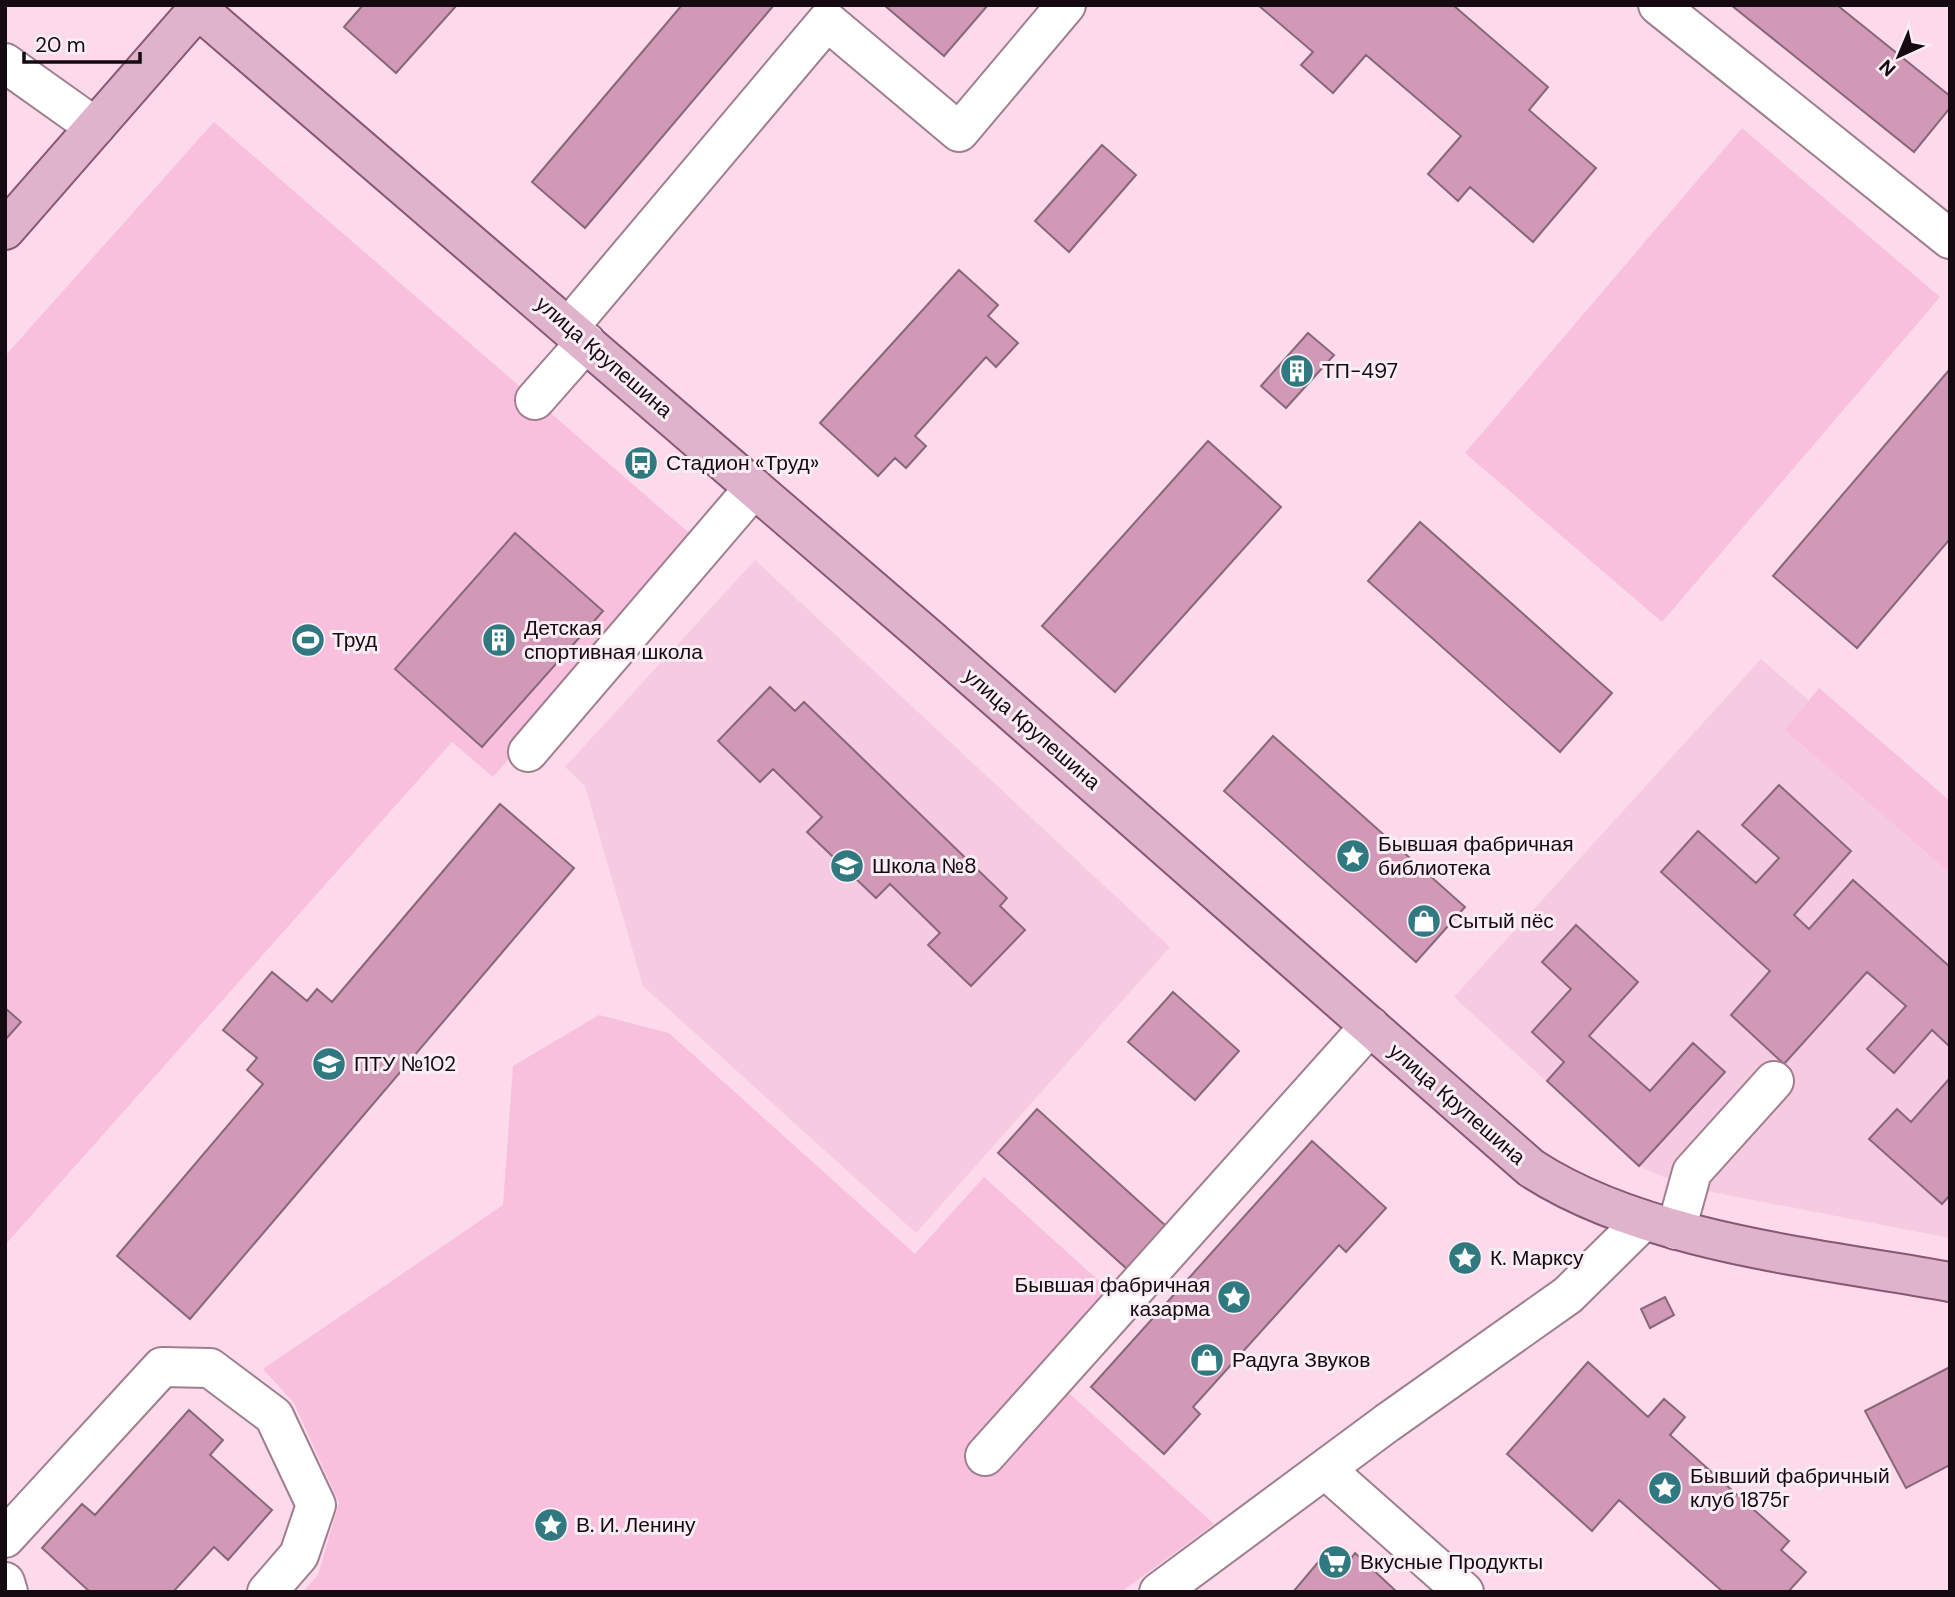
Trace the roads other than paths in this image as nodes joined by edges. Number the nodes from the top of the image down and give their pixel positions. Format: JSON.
{"nodes":[{"id":1,"x":1066,"y":5,"type":"edge"},
{"id":2,"x":1658,"y":5,"type":"edge"},
{"id":3,"x":199,"y":7,"type":"edge"},
{"id":4,"x":5,"y":63,"type":"edge"},
{"id":5,"x":95,"y":127,"type":"junction"},
{"id":6,"x":5,"y":230,"type":"edge"},
{"id":7,"x":1950,"y":239,"type":"edge"},
{"id":8,"x":578,"y":334,"type":"junction"},
{"id":9,"x":535,"y":400,"type":"dead end"},
{"id":10,"x":754,"y":488,"type":"junction"},
{"id":11,"x":528,"y":752,"type":"dead end"},
{"id":12,"x":1370,"y":1026,"type":"junction"},
{"id":13,"x":1774,"y":1081,"type":"dead end"},
{"id":14,"x":1660,"y":1225,"type":"junction"},
{"id":15,"x":1950,"y":1282,"type":"edge"},
{"id":16,"x":985,"y":1456,"type":"dead end"},
{"id":17,"x":1325,"y":1469,"type":"junction"},
{"id":18,"x":5,"y":1538,"type":"edge"},
{"id":19,"x":5,"y":1582,"type":"edge"},
{"id":20,"x":8,"y":1592,"type":"edge"},
{"id":21,"x":267,"y":1592,"type":"edge"},
{"id":22,"x":1159,"y":1592,"type":"edge"},
{"id":23,"x":1464,"y":1592,"type":"edge"}],
"edges":[{"from":1,"to":8,"type":"lane"},
{"from":2,"to":7,"type":"lane"},
{"from":3,"to":5,"type":"main road"},
{"from":3,"to":8,"type":"main road","name":"улица Крупешина"},
{"from":4,"to":5,"type":"lane"},
{"from":5,"to":6,"type":"main road"},
{"from":8,"to":9,"type":"lane"},
{"from":8,"to":10,"type":"main road","name":"улица Крупешина"},
{"from":10,"to":11,"type":"lane"},
{"from":10,"to":12,"type":"main road","name":"улица Крупешина"},
{"from":12,"to":14,"type":"main road","name":"улица Крупешина"},
{"from":12,"to":16,"type":"lane"},
{"from":13,"to":14,"type":"lane"},
{"from":14,"to":15,"type":"main road","name":"улица Крупешина"},
{"from":14,"to":17,"type":"lane"},
{"from":17,"to":22,"type":"lane"},
{"from":17,"to":23,"type":"lane"},
{"from":18,"to":21,"type":"lane"},
{"from":19,"to":20,"type":"lane"}]}
